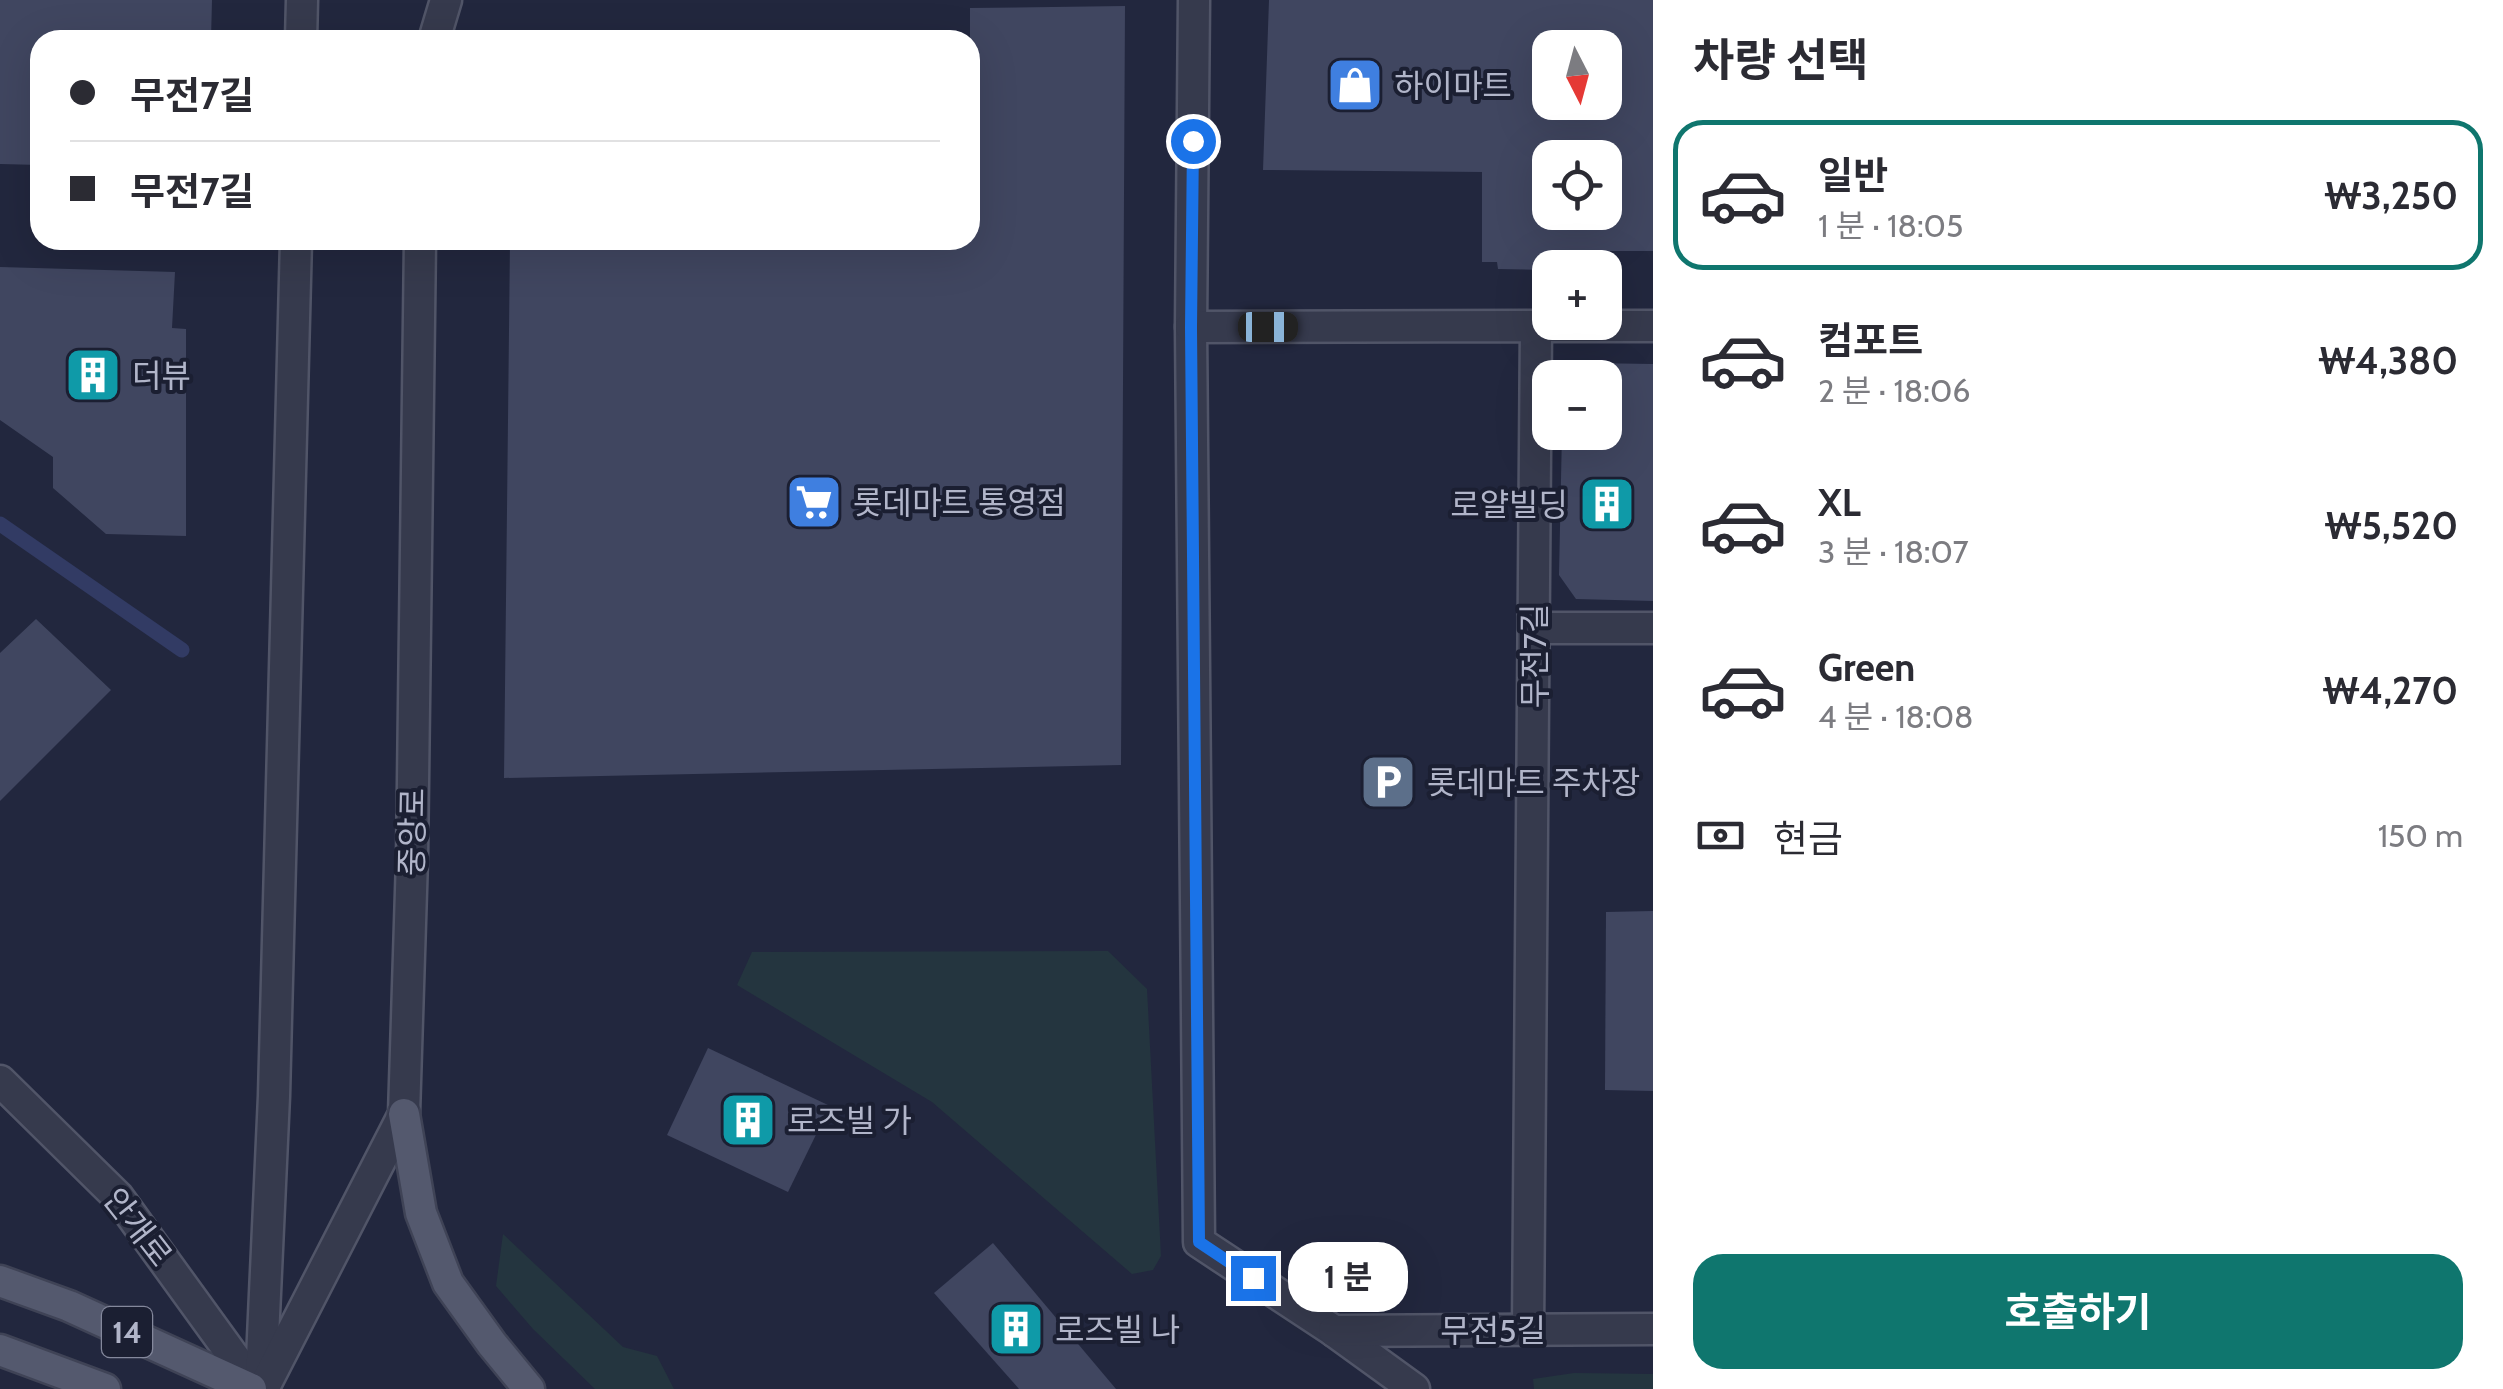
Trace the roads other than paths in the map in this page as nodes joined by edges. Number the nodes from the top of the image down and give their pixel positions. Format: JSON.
{"nodes":[{"id":1,"x":302,"y":0,"type":"edge"},
{"id":2,"x":424,"y":0,"type":"edge"},
{"id":3,"x":446,"y":0,"type":"edge"},
{"id":4,"x":1194,"y":0,"type":"edge"},
{"id":5,"x":301,"y":30,"type":"edge"},
{"id":6,"x":423,"y":30,"type":"edge"},
{"id":7,"x":437,"y":30,"type":"edge"},
{"id":8,"x":296,"y":250,"type":"edge"},
{"id":9,"x":420,"y":250,"type":"edge"},
{"id":10,"x":1532,"y":326,"type":"edge"},
{"id":11,"x":1622,"y":326,"type":"edge"},
{"id":12,"x":1653,"y":326,"type":"edge"},
{"id":13,"x":1191,"y":328,"type":"junction"},
{"id":14,"x":1536,"y":340,"type":"edge"},
{"id":15,"x":1534,"y":628,"type":"junction"},
{"id":16,"x":1653,"y":628,"type":"edge"},
{"id":17,"x":0,"y":1081,"type":"edge"},
{"id":18,"x":404,"y":1114,"type":"junction"},
{"id":19,"x":0,"y":1281,"type":"edge"},
{"id":20,"x":1653,"y":1328,"type":"edge"},
{"id":21,"x":1528,"y":1330,"type":"junction"},
{"id":22,"x":1334,"y":1332,"type":"junction"},
{"id":23,"x":0,"y":1350,"type":"edge"},
{"id":24,"x":106,"y":1389,"type":"edge"},
{"id":25,"x":258,"y":1389,"type":"edge"},
{"id":26,"x":530,"y":1389,"type":"edge"},
{"id":27,"x":1414,"y":1389,"type":"edge"}],
"edges":[{"from":1,"to":5,"type":"street"},
{"from":2,"to":6,"type":"street"},
{"from":3,"to":7,"type":"street"},
{"from":4,"to":13,"type":"street"},
{"from":8,"to":25,"type":"street"},
{"from":9,"to":18,"type":"street","name":"중앙로"},
{"from":10,"to":13,"type":"street"},
{"from":11,"to":12,"type":"street"},
{"from":13,"to":22,"type":"street"},
{"from":14,"to":15,"type":"street","name":"무전7길"},
{"from":15,"to":16,"type":"street"},
{"from":15,"to":21,"type":"street","name":"무전7길"},
{"from":17,"to":25,"type":"street","name":"안개로"},
{"from":18,"to":25,"type":"street","name":"중앙로"},
{"from":18,"to":26,"type":"main road"},
{"from":19,"to":25,"type":"main road","number":"14"},
{"from":20,"to":21,"type":"street","name":"무전5길"},
{"from":21,"to":22,"type":"street","name":"무전5길"},
{"from":22,"to":27,"type":"street"},
{"from":23,"to":24,"type":"main road","number":"14"}]}
